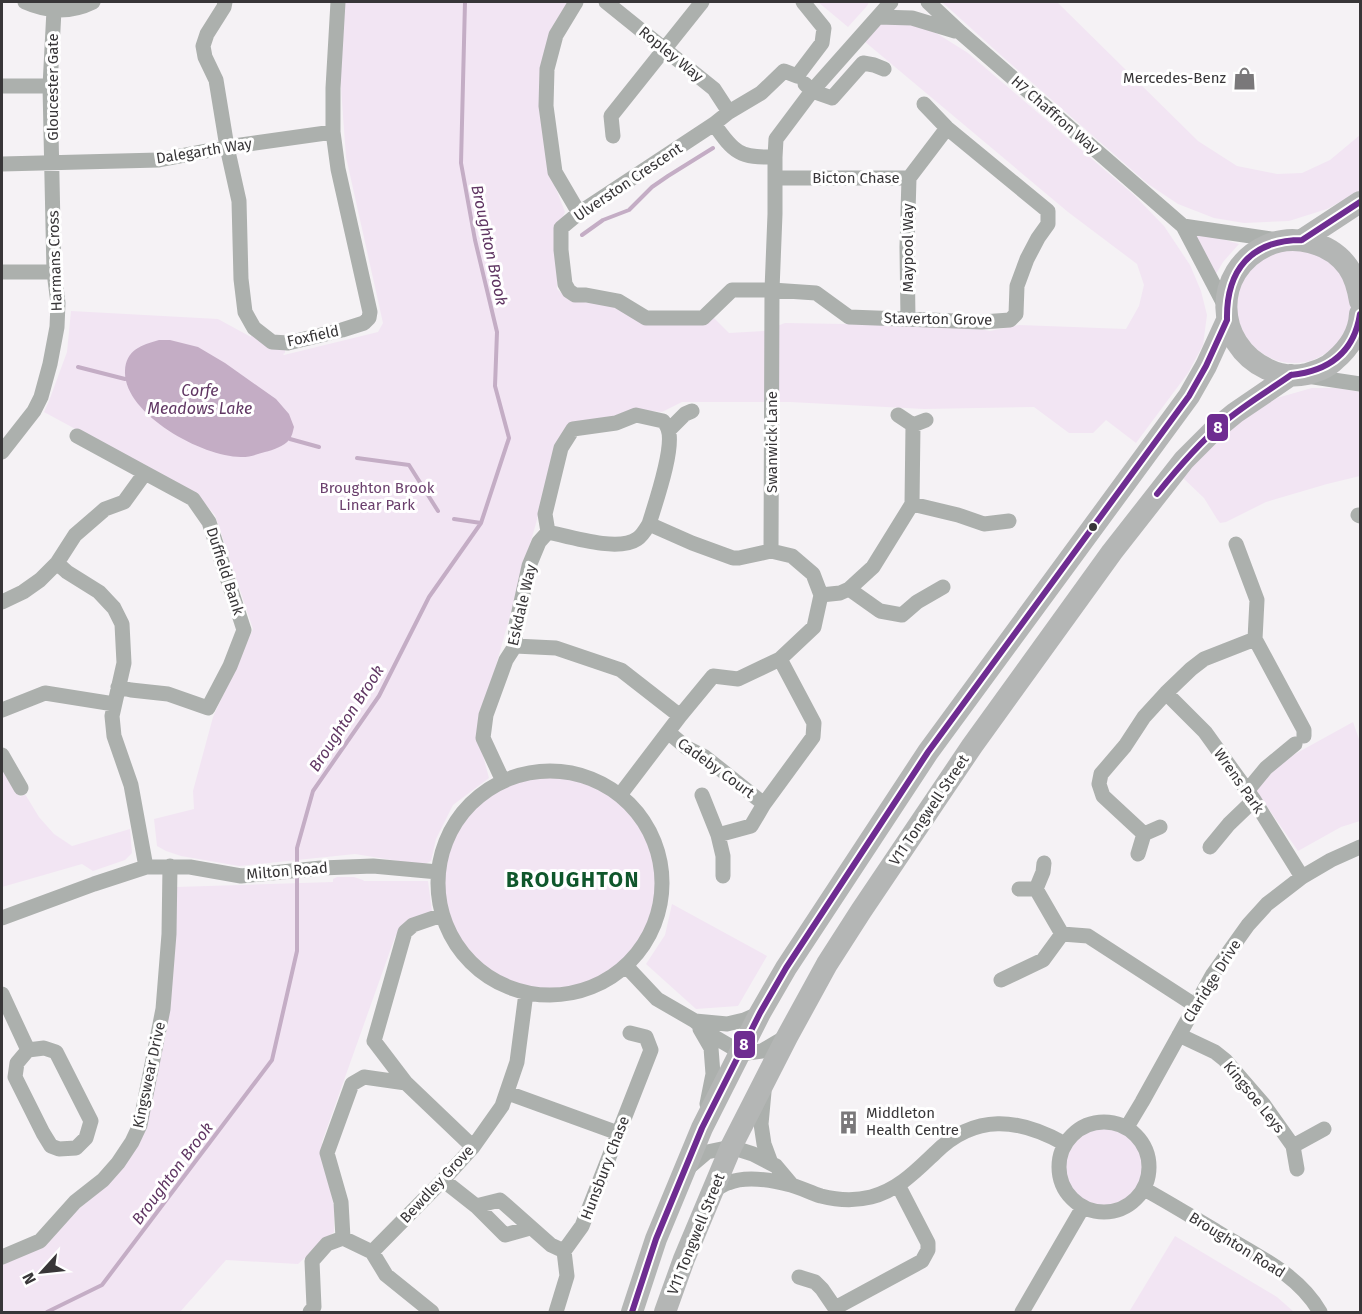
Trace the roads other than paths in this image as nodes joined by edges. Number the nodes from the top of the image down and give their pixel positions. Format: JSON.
{"nodes":[{"id":1,"x":25,"y":2,"type":"edge"},
{"id":2,"x":93,"y":2,"type":"edge"},
{"id":3,"x":225,"y":2,"type":"edge"},
{"id":4,"x":338,"y":2,"type":"edge"},
{"id":5,"x":576,"y":2,"type":"edge"},
{"id":6,"x":606,"y":2,"type":"edge"},
{"id":7,"x":702,"y":2,"type":"edge"},
{"id":8,"x":803,"y":2,"type":"edge"},
{"id":9,"x":891,"y":2,"type":"edge"},
{"id":10,"x":928,"y":2,"type":"edge"},
{"id":11,"x":54,"y":10,"type":"junction"},
{"id":12,"x":878,"y":17,"type":"junction"},
{"id":13,"x":961,"y":33,"type":"junction"},
{"id":14,"x":665,"y":48,"type":"junction"},
{"id":15,"x":884,"y":69,"type":"dead end"},
{"id":16,"x":797,"y":76,"type":"junction"},
{"id":17,"x":2,"y":86,"type":"edge"},
{"id":18,"x":50,"y":86,"type":"junction"},
{"id":19,"x":812,"y":91,"type":"junction"},
{"id":20,"x":924,"y":104,"type":"dead end"},
{"id":21,"x":729,"y":112,"type":"junction"},
{"id":22,"x":714,"y":124,"type":"junction"},
{"id":23,"x":947,"y":128,"type":"junction"},
{"id":24,"x":333,"y":132,"type":"junction"},
{"id":25,"x":613,"y":136,"type":"dead end"},
{"id":26,"x":227,"y":147,"type":"junction"},
{"id":27,"x":775,"y":157,"type":"junction"},
{"id":28,"x":53,"y":163,"type":"junction"},
{"id":29,"x":2,"y":164,"type":"edge"},
{"id":30,"x":776,"y":178,"type":"junction"},
{"id":31,"x":909,"y":178,"type":"junction"},
{"id":32,"x":1360,"y":202,"type":"edge"},
{"id":33,"x":579,"y":213,"type":"junction"},
{"id":34,"x":1183,"y":226,"type":"junction"},
{"id":35,"x":1292,"y":240,"type":"junction"},
{"id":36,"x":2,"y":272,"type":"edge"},
{"id":37,"x":54,"y":272,"type":"junction"},
{"id":38,"x":1359,"y":286,"type":"edge"},
{"id":39,"x":772,"y":290,"type":"junction"},
{"id":40,"x":1227,"y":314,"type":"junction"},
{"id":41,"x":1360,"y":314,"type":"edge"},
{"id":42,"x":908,"y":318,"type":"junction"},
{"id":43,"x":1296,"y":375,"type":"junction"},
{"id":44,"x":1360,"y":384,"type":"edge"},
{"id":45,"x":692,"y":411,"type":"dead end"},
{"id":46,"x":897,"y":415,"type":"dead end"},
{"id":47,"x":669,"y":430,"type":"junction"},
{"id":48,"x":76,"y":436,"type":"dead end"},
{"id":49,"x":2,"y":452,"type":"edge"},
{"id":50,"x":145,"y":472,"type":"junction"},
{"id":51,"x":912,"y":504,"type":"junction"},
{"id":52,"x":1009,"y":521,"type":"dead end"},
{"id":53,"x":650,"y":524,"type":"junction"},
{"id":54,"x":548,"y":532,"type":"junction"},
{"id":55,"x":1236,"y":544,"type":"dead end"},
{"id":56,"x":771,"y":551,"type":"junction"},
{"id":57,"x":57,"y":563,"type":"junction"},
{"id":58,"x":943,"y":587,"type":"dead end"},
{"id":59,"x":849,"y":589,"type":"junction"},
{"id":60,"x":821,"y":595,"type":"junction"},
{"id":61,"x":2,"y":602,"type":"edge"},
{"id":62,"x":1255,"y":639,"type":"junction"},
{"id":63,"x":515,"y":646,"type":"junction"},
{"id":64,"x":780,"y":659,"type":"junction"},
{"id":65,"x":118,"y":687,"type":"junction"},
{"id":66,"x":1166,"y":693,"type":"junction"},
{"id":67,"x":114,"y":704,"type":"junction"},
{"id":68,"x":2,"y":710,"type":"edge"},
{"id":69,"x":680,"y":716,"type":"junction"},
{"id":70,"x":668,"y":732,"type":"junction"},
{"id":71,"x":2,"y":755,"type":"edge"},
{"id":72,"x":503,"y":781,"type":"junction"},
{"id":73,"x":21,"y":788,"type":"dead end"},
{"id":74,"x":620,"y":795,"type":"junction"},
{"id":75,"x":702,"y":795,"type":"dead end"},
{"id":76,"x":1251,"y":795,"type":"junction"},
{"id":77,"x":764,"y":804,"type":"junction"},
{"id":78,"x":1160,"y":827,"type":"dead end"},
{"id":79,"x":1144,"y":834,"type":"junction"},
{"id":80,"x":718,"y":835,"type":"junction"},
{"id":81,"x":1210,"y":847,"type":"dead end"},
{"id":82,"x":1360,"y":847,"type":"edge"},
{"id":83,"x":1138,"y":854,"type":"dead end"},
{"id":84,"x":1044,"y":863,"type":"dead end"},
{"id":85,"x":170,"y":866,"type":"junction"},
{"id":86,"x":146,"y":867,"type":"junction"},
{"id":87,"x":438,"y":872,"type":"junction"},
{"id":88,"x":723,"y":876,"type":"dead end"},
{"id":89,"x":1302,"y":877,"type":"junction"},
{"id":90,"x":1019,"y":889,"type":"dead end"},
{"id":91,"x":1036,"y":889,"type":"junction"},
{"id":92,"x":442,"y":915,"type":"junction"},
{"id":93,"x":2,"y":918,"type":"edge"},
{"id":94,"x":1062,"y":934,"type":"junction"},
{"id":95,"x":626,"y":966,"type":"junction"},
{"id":96,"x":1001,"y":980,"type":"dead end"},
{"id":97,"x":526,"y":993,"type":"junction"},
{"id":98,"x":2,"y":994,"type":"edge"},
{"id":99,"x":1196,"y":1006,"type":"junction"},
{"id":100,"x":760,"y":1013,"type":"junction"},
{"id":101,"x":695,"y":1021,"type":"junction"},
{"id":102,"x":630,"y":1033,"type":"dead end"},
{"id":103,"x":1179,"y":1035,"type":"junction"},
{"id":104,"x":787,"y":1037,"type":"junction"},
{"id":105,"x":28,"y":1050,"type":"junction"},
{"id":106,"x":740,"y":1052,"type":"junction"},
{"id":107,"x":766,"y":1077,"type":"junction"},
{"id":108,"x":406,"y":1083,"type":"junction"},
{"id":109,"x":508,"y":1093,"type":"junction"},
{"id":110,"x":1126,"y":1127,"type":"junction"},
{"id":111,"x":702,"y":1128,"type":"junction"},
{"id":112,"x":1324,"y":1129,"type":"dead end"},
{"id":113,"x":618,"y":1133,"type":"junction"},
{"id":114,"x":1065,"y":1144,"type":"junction"},
{"id":115,"x":1293,"y":1146,"type":"junction"},
{"id":116,"x":473,"y":1147,"type":"junction"},
{"id":117,"x":731,"y":1147,"type":"junction"},
{"id":118,"x":771,"y":1162,"type":"junction"},
{"id":119,"x":1297,"y":1169,"type":"dead end"},
{"id":120,"x":683,"y":1172,"type":"junction"},
{"id":121,"x":443,"y":1180,"type":"junction"},
{"id":122,"x":792,"y":1185,"type":"junction"},
{"id":123,"x":898,"y":1185,"type":"junction"},
{"id":124,"x":1144,"y":1189,"type":"junction"},
{"id":125,"x":712,"y":1192,"type":"junction"},
{"id":126,"x":476,"y":1206,"type":"junction"},
{"id":127,"x":1083,"y":1207,"type":"junction"},
{"id":128,"x":530,"y":1228,"type":"junction"},
{"id":129,"x":343,"y":1238,"type":"junction"},
{"id":130,"x":564,"y":1251,"type":"junction"},
{"id":131,"x":372,"y":1252,"type":"junction"},
{"id":132,"x":2,"y":1257,"type":"edge"},
{"id":133,"x":799,"y":1277,"type":"dead end"},
{"id":134,"x":836,"y":1310,"type":"edge"},
{"id":135,"x":310,"y":1312,"type":"edge"},
{"id":136,"x":432,"y":1312,"type":"edge"},
{"id":137,"x":556,"y":1312,"type":"edge"},
{"id":138,"x":632,"y":1312,"type":"edge"},
{"id":139,"x":665,"y":1312,"type":"edge"},
{"id":140,"x":1022,"y":1312,"type":"edge"},
{"id":141,"x":1320,"y":1312,"type":"edge"}],
"edges":[{"from":1,"to":11,"type":"street"},
{"from":2,"to":11,"type":"street"},
{"from":3,"to":26,"type":"street"},
{"from":4,"to":24,"type":"street"},
{"from":5,"to":33,"type":"street"},
{"from":6,"to":14,"type":"street","name":"Ropley Way"},
{"from":7,"to":14,"type":"street"},
{"from":8,"to":16,"type":"street"},
{"from":9,"to":12,"type":"street","name":"Swanwick Lane"},
{"from":10,"to":13,"type":"street","name":"H7 Chaffron Way"},
{"from":11,"to":18,"type":"street","name":"Gloucester Gate"},
{"from":12,"to":13,"type":"street"},
{"from":12,"to":19,"type":"street","name":"Swanwick Lane"},
{"from":13,"to":34,"type":"street","name":"H7 Chaffron Way"},
{"from":14,"to":21,"type":"street","name":"Ropley Way"},
{"from":14,"to":25,"type":"street"},
{"from":15,"to":19,"type":"street"},
{"from":16,"to":19,"type":"street"},
{"from":16,"to":21,"type":"street","name":"Ulverston Crescent"},
{"from":17,"to":18,"type":"street"},
{"from":18,"to":28,"type":"street","name":"Gloucester Gate"},
{"from":19,"to":27,"type":"street","name":"Swanwick Lane"},
{"from":20,"to":23,"type":"street","name":"Staverton Grove"},
{"from":21,"to":22,"type":"street","name":"Ulverston Crescent"},
{"from":22,"to":27,"type":"street"},
{"from":22,"to":33,"type":"street","name":"Ulverston Crescent"},
{"from":23,"to":31,"type":"street","name":"Bicton Chase"},
{"from":23,"to":42,"type":"street","name":"Staverton Grove"},
{"from":24,"to":26,"type":"street","name":"Dalegarth Way"},
{"from":24,"to":26,"type":"street","name":"Foxfield"},
{"from":26,"to":28,"type":"street","name":"Dalegarth Way"},
{"from":27,"to":30,"type":"street","name":"Swanwick Lane"},
{"from":28,"to":29,"type":"street","name":"Dalegarth Way"},
{"from":28,"to":37,"type":"street","name":"Harmans Cross"},
{"from":30,"to":31,"type":"street","name":"Bicton Chase"},
{"from":30,"to":39,"type":"street","name":"Swanwick Lane"},
{"from":31,"to":42,"type":"street","name":"Maypool Way"},
{"from":32,"to":35,"type":"highway"},
{"from":33,"to":39,"type":"street","name":"Ulverston Crescent"},
{"from":34,"to":35,"type":"street"},
{"from":34,"to":40,"type":"street","name":"H7 Chaffron Way"},
{"from":35,"to":38,"type":"highway"},
{"from":35,"to":40,"type":"highway"},
{"from":36,"to":37,"type":"street"},
{"from":37,"to":49,"type":"street","name":"Harmans Cross"},
{"from":39,"to":42,"type":"street","name":"Staverton Grove"},
{"from":39,"to":56,"type":"street","name":"Swanwick Lane"},
{"from":40,"to":43,"type":"highway"},
{"from":40,"to":100,"type":"highway"},
{"from":41,"to":43,"type":"highway","name":"V11 Tongwell Street"},
{"from":43,"to":44,"type":"street"},
{"from":43,"to":104,"type":"highway","name":"V11 Tongwell Street"},
{"from":45,"to":47,"type":"street"},
{"from":46,"to":51,"type":"street"},
{"from":47,"to":53,"type":"street"},
{"from":47,"to":54,"type":"street"},
{"from":48,"to":50,"type":"street","name":"Duffield Bank"},
{"from":50,"to":57,"type":"street"},
{"from":50,"to":65,"type":"street","name":"Duffield Bank"},
{"from":51,"to":52,"type":"street"},
{"from":51,"to":59,"type":"street"},
{"from":53,"to":54,"type":"street"},
{"from":53,"to":56,"type":"street"},
{"from":54,"to":63,"type":"street","name":"Eskdale Way"},
{"from":55,"to":62,"type":"street"},
{"from":56,"to":60,"type":"street"},
{"from":57,"to":61,"type":"street"},
{"from":57,"to":65,"type":"street"},
{"from":58,"to":59,"type":"street"},
{"from":59,"to":60,"type":"street"},
{"from":60,"to":64,"type":"street"},
{"from":62,"to":66,"type":"street"},
{"from":62,"to":76,"type":"street"},
{"from":63,"to":69,"type":"street"},
{"from":63,"to":72,"type":"street","name":"Eskdale Way"},
{"from":64,"to":69,"type":"street"},
{"from":64,"to":77,"type":"street","name":"Cadeby Court"},
{"from":65,"to":67,"type":"street"},
{"from":66,"to":76,"type":"street","name":"Wrens Park"},
{"from":66,"to":79,"type":"street"},
{"from":67,"to":68,"type":"street"},
{"from":67,"to":86,"type":"street"},
{"from":69,"to":70,"type":"street"},
{"from":70,"to":74,"type":"street"},
{"from":70,"to":77,"type":"street","name":"Cadeby Court"},
{"from":71,"to":73,"type":"street"},
{"from":72,"to":74,"type":"street"},
{"from":72,"to":87,"type":"street"},
{"from":74,"to":95,"type":"street"},
{"from":75,"to":80,"type":"street"},
{"from":76,"to":81,"type":"street"},
{"from":76,"to":89,"type":"street","name":"Wrens Park"},
{"from":77,"to":80,"type":"street","name":"Cadeby Court"},
{"from":78,"to":79,"type":"street"},
{"from":79,"to":83,"type":"street"},
{"from":80,"to":88,"type":"street"},
{"from":82,"to":89,"type":"street","name":"Claridge Drive"},
{"from":84,"to":91,"type":"street"},
{"from":85,"to":86,"type":"street","name":"Milton Road"},
{"from":85,"to":87,"type":"street","name":"Milton Road"},
{"from":85,"to":132,"type":"street","name":"Kingswear Drive"},
{"from":86,"to":93,"type":"street","name":"Milton Road"},
{"from":87,"to":92,"type":"street"},
{"from":89,"to":99,"type":"street","name":"Claridge Drive"},
{"from":90,"to":91,"type":"street"},
{"from":91,"to":94,"type":"street"},
{"from":92,"to":97,"type":"street"},
{"from":92,"to":108,"type":"street"},
{"from":94,"to":96,"type":"street"},
{"from":94,"to":99,"type":"street"},
{"from":95,"to":97,"type":"street"},
{"from":95,"to":101,"type":"street"},
{"from":97,"to":109,"type":"street","name":"Bewdley Grove"},
{"from":98,"to":105,"type":"street"},
{"from":99,"to":103,"type":"street","name":"Claridge Drive"},
{"from":100,"to":101,"type":"street"},
{"from":100,"to":106,"type":"highway"},
{"from":101,"to":106,"type":"street"},
{"from":101,"to":111,"type":"street"},
{"from":102,"to":113,"type":"street","name":"Hunsbury Chase"},
{"from":103,"to":110,"type":"street","name":"Claridge Drive"},
{"from":103,"to":115,"type":"street","name":"Kingsoe Leys"},
{"from":104,"to":106,"type":"street"},
{"from":104,"to":107,"type":"highway","name":"V11 Tongwell Street"},
{"from":105,"to":105,"type":"street"},
{"from":106,"to":111,"type":"highway"},
{"from":107,"to":117,"type":"highway","name":"V11 Tongwell Street"},
{"from":107,"to":118,"type":"street"},
{"from":108,"to":116,"type":"street"},
{"from":108,"to":129,"type":"street"},
{"from":109,"to":113,"type":"street"},
{"from":109,"to":116,"type":"street","name":"Bewdley Grove"},
{"from":110,"to":114,"type":"street"},
{"from":110,"to":124,"type":"street"},
{"from":111,"to":120,"type":"highway"},
{"from":112,"to":115,"type":"street","name":"Kingsoe Leys"},
{"from":113,"to":130,"type":"street","name":"Hunsbury Chase"},
{"from":114,"to":123,"type":"street"},
{"from":114,"to":127,"type":"street"},
{"from":115,"to":119,"type":"street","name":"Kingsoe Leys"},
{"from":116,"to":121,"type":"street","name":"Bewdley Grove"},
{"from":117,"to":118,"type":"street"},
{"from":117,"to":120,"type":"street"},
{"from":117,"to":125,"type":"highway","name":"V11 Tongwell Street"},
{"from":118,"to":122,"type":"street"},
{"from":120,"to":138,"type":"highway"},
{"from":121,"to":126,"type":"street"},
{"from":121,"to":131,"type":"street","name":"Bewdley Grove"},
{"from":122,"to":123,"type":"street"},
{"from":122,"to":125,"type":"street"},
{"from":123,"to":134,"type":"street"},
{"from":124,"to":127,"type":"street"},
{"from":124,"to":141,"type":"street","name":"Broughton Road"},
{"from":125,"to":139,"type":"highway","name":"V11 Tongwell Street"},
{"from":126,"to":128,"type":"street"},
{"from":126,"to":128,"type":"street"},
{"from":127,"to":140,"type":"street"},
{"from":128,"to":130,"type":"street"},
{"from":129,"to":131,"type":"street"},
{"from":129,"to":135,"type":"street"},
{"from":130,"to":137,"type":"street"},
{"from":131,"to":136,"type":"street"},
{"from":133,"to":134,"type":"street"}]}
